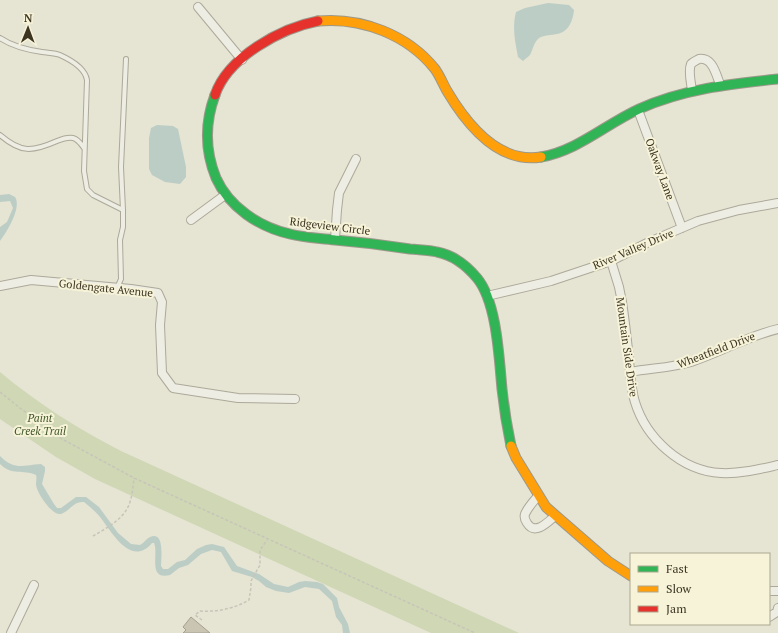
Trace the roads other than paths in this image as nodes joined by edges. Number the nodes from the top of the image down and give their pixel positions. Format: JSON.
{"nodes":[{"id":1,"x":198,"y":7,"type":"dead end"},
{"id":2,"x":0,"y":38,"type":"edge"},
{"id":3,"x":126,"y":59,"type":"dead end"},
{"id":4,"x":242,"y":60,"type":"junction"},
{"id":5,"x":778,"y":79,"type":"edge"},
{"id":6,"x":720,"y":84,"type":"junction"},
{"id":7,"x":692,"y":90,"type":"junction"},
{"id":8,"x":638,"y":110,"type":"junction"},
{"id":9,"x":0,"y":135,"type":"edge"},
{"id":10,"x":85,"y":148,"type":"junction"},
{"id":11,"x":356,"y":159,"type":"dead end"},
{"id":12,"x":225,"y":195,"type":"junction"},
{"id":13,"x":778,"y":203,"type":"edge"},
{"id":14,"x":123,"y":210,"type":"junction"},
{"id":15,"x":191,"y":220,"type":"dead end"},
{"id":16,"x":682,"y":228,"type":"junction"},
{"id":17,"x":335,"y":239,"type":"junction"},
{"id":18,"x":611,"y":261,"type":"junction"},
{"id":19,"x":0,"y":286,"type":"edge"},
{"id":20,"x":117,"y":288,"type":"junction"},
{"id":21,"x":487,"y":296,"type":"junction"},
{"id":22,"x":778,"y":329,"type":"edge"},
{"id":23,"x":630,"y":372,"type":"junction"},
{"id":24,"x":295,"y":399,"type":"dead end"},
{"id":25,"x":778,"y":465,"type":"edge"},
{"id":26,"x":538,"y":496,"type":"junction"},
{"id":27,"x":555,"y":516,"type":"junction"},
{"id":28,"x":630,"y":575,"type":"edge"},
{"id":29,"x":34,"y":586,"type":"dead end"},
{"id":30,"x":778,"y":608,"type":"edge"},
{"id":31,"x":770,"y":616,"type":"edge"},
{"id":32,"x":11,"y":633,"type":"edge"}],
"edges":[{"from":1,"to":4,"type":"street"},
{"from":2,"to":10,"type":"lane"},
{"from":3,"to":14,"type":"lane"},
{"from":4,"to":8,"type":"street","name":"Ridgeview Circle"},
{"from":4,"to":12,"type":"street","name":"Ridgeview Circle"},
{"from":5,"to":6,"type":"street","name":"Ridgeview Circle"},
{"from":6,"to":7,"type":"street","name":"Ridgeview Circle"},
{"from":6,"to":7,"type":"street"},
{"from":7,"to":8,"type":"street","name":"Ridgeview Circle"},
{"from":8,"to":16,"type":"street","name":"Oakway Lane"},
{"from":9,"to":10,"type":"lane"},
{"from":10,"to":14,"type":"lane"},
{"from":11,"to":17,"type":"street"},
{"from":12,"to":15,"type":"street"},
{"from":12,"to":17,"type":"street","name":"Ridgeview Circle"},
{"from":13,"to":16,"type":"street","name":"River Valley Drive"},
{"from":14,"to":20,"type":"lane"},
{"from":16,"to":18,"type":"street","name":"River Valley Drive"},
{"from":17,"to":21,"type":"street","name":"Ridgeview Circle"},
{"from":18,"to":21,"type":"street","name":"River Valley Drive"},
{"from":18,"to":23,"type":"street","name":"Mountain Side Drive"},
{"from":19,"to":20,"type":"street","name":"Goldengate Avenue"},
{"from":20,"to":24,"type":"street","name":"Goldengate Avenue"},
{"from":21,"to":26,"type":"street","name":"Ridgeview Circle"},
{"from":22,"to":23,"type":"street","name":"Wheatfield Drive"},
{"from":23,"to":25,"type":"street","name":"Mountain Side Drive"},
{"from":26,"to":27,"type":"street","name":"Ridgeview Circle"},
{"from":26,"to":27,"type":"street"},
{"from":27,"to":28,"type":"street","name":"Ridgeview Circle"},
{"from":29,"to":32,"type":"street"},
{"from":30,"to":31,"type":"street"}]}
